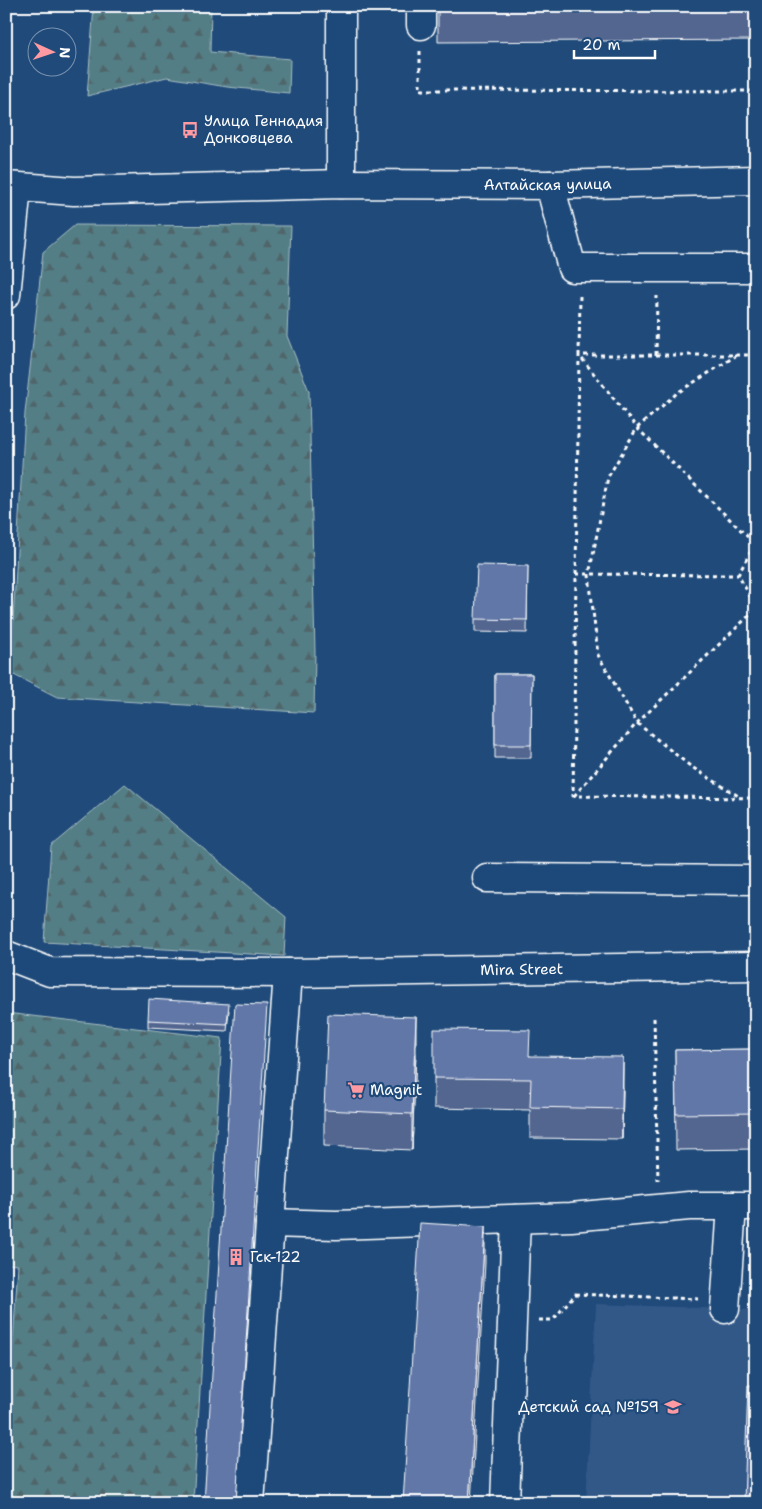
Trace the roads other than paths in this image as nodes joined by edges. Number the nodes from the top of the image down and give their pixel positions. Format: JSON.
{"nodes":[{"id":1,"x":340,"y":6,"type":"edge"},
{"id":2,"x":756,"y":180,"type":"edge"},
{"id":3,"x":341,"y":184,"type":"junction"},
{"id":4,"x":550,"y":186,"type":"junction"},
{"id":5,"x":12,"y":187,"type":"edge"},
{"id":6,"x":756,"y":268,"type":"edge"},
{"id":7,"x":6,"y":294,"type":"edge"},
{"id":8,"x":487,"y":878,"type":"dead end"},
{"id":9,"x":756,"y":880,"type":"edge"},
{"id":10,"x":6,"y":955,"type":"edge"},
{"id":11,"x":756,"y":966,"type":"edge"},
{"id":12,"x":288,"y":973,"type":"junction"},
{"id":13,"x":744,"y":1206,"type":"edge"},
{"id":14,"x":516,"y":1219,"type":"junction"},
{"id":15,"x":270,"y":1223,"type":"junction"},
{"id":16,"x":725,"y":1305,"type":"road end"},
{"id":17,"x":250,"y":1503,"type":"edge"},
{"id":18,"x":505,"y":1503,"type":"edge"}],
"edges":[{"from":1,"to":3,"type":"street"},
{"from":2,"to":4,"type":"street","name":"Алтайская улица"},
{"from":3,"to":4,"type":"street","name":"Алтайская улица"},
{"from":3,"to":5,"type":"street","name":"Алтайская улица"},
{"from":4,"to":6,"type":"street"},
{"from":5,"to":7,"type":"street"},
{"from":8,"to":9,"type":"street"},
{"from":10,"to":12,"type":"street","name":"Mira Street"},
{"from":11,"to":12,"type":"street","name":"Mira Street"},
{"from":12,"to":15,"type":"street"},
{"from":13,"to":14,"type":"street"},
{"from":13,"to":16,"type":"street"},
{"from":14,"to":15,"type":"street"},
{"from":14,"to":18,"type":"street"},
{"from":15,"to":17,"type":"street"}]}
